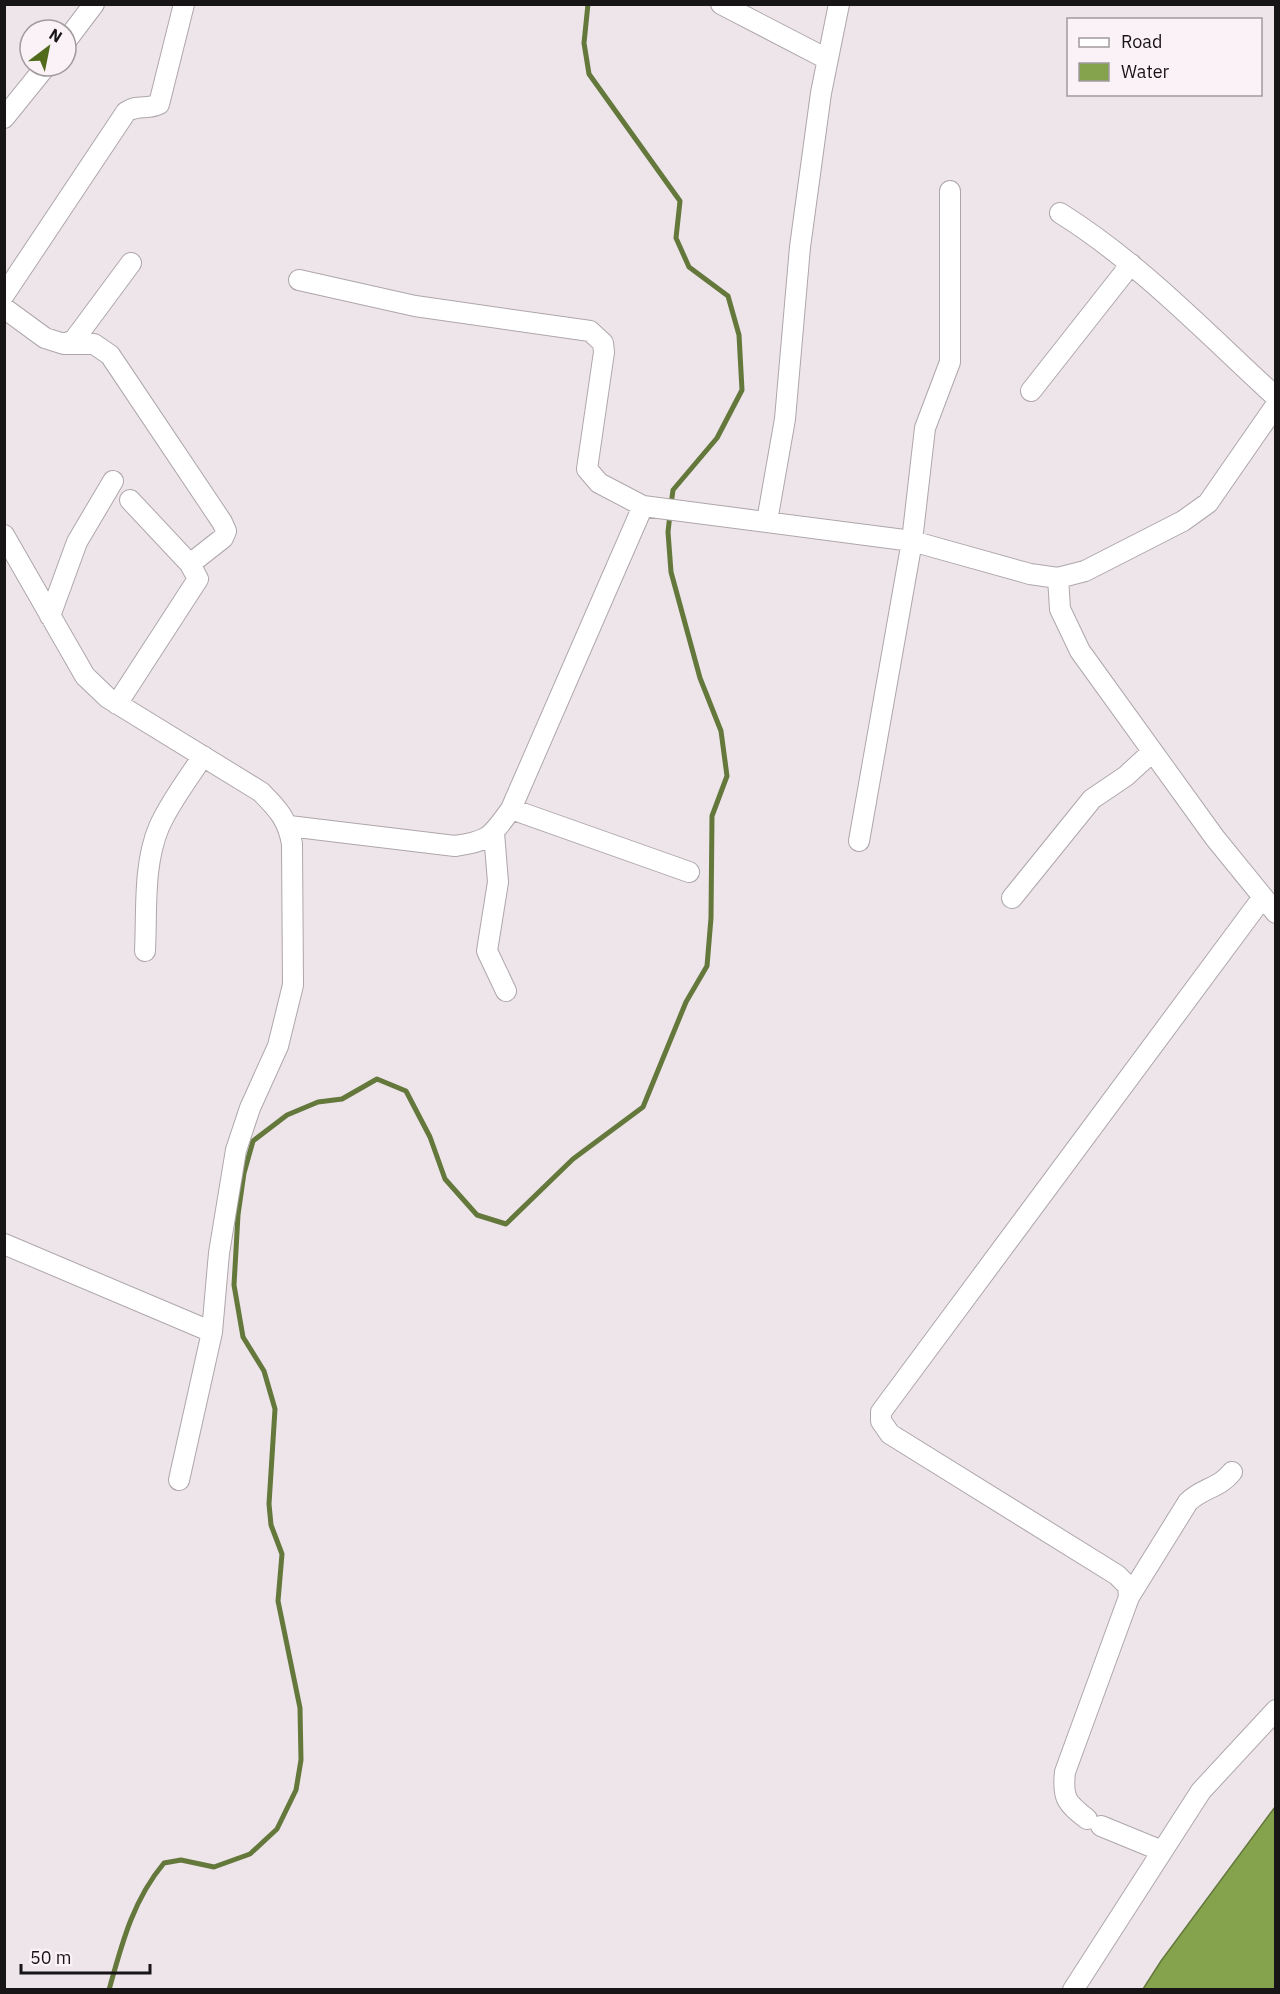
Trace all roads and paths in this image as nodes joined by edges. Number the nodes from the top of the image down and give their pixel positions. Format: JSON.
{"nodes":[{"id":1,"x":94,"y":4,"type":"edge"},
{"id":2,"x":184,"y":4,"type":"edge"},
{"id":3,"x":721,"y":4,"type":"edge"},
{"id":4,"x":839,"y":4,"type":"edge"},
{"id":5,"x":78,"y":25,"type":"edge"},
{"id":6,"x":827,"y":59,"type":"junction"},
{"id":7,"x":36,"y":78,"type":"edge"},
{"id":8,"x":4,"y":118,"type":"edge"},
{"id":9,"x":950,"y":191,"type":"dead end"},
{"id":10,"x":1060,"y":213,"type":"dead end"},
{"id":11,"x":131,"y":263,"type":"dead end"},
{"id":12,"x":1131,"y":264,"type":"junction"},
{"id":13,"x":299,"y":280,"type":"dead end"},
{"id":14,"x":4,"y":295,"type":"edge"},
{"id":15,"x":4,"y":309,"type":"edge"},
{"id":16,"x":64,"y":344,"type":"junction"},
{"id":17,"x":1031,"y":391,"type":"dead end"},
{"id":18,"x":1275,"y":397,"type":"edge"},
{"id":19,"x":1275,"y":405,"type":"edge"},
{"id":20,"x":113,"y":481,"type":"dead end"},
{"id":21,"x":129,"y":500,"type":"dead end"},
{"id":22,"x":652,"y":508,"type":"junction"},
{"id":23,"x":767,"y":521,"type":"junction"},
{"id":24,"x":4,"y":534,"type":"edge"},
{"id":25,"x":912,"y":541,"type":"junction"},
{"id":26,"x":190,"y":564,"type":"junction"},
{"id":27,"x":1059,"y":578,"type":"junction"},
{"id":28,"x":50,"y":616,"type":"junction"},
{"id":29,"x":117,"y":704,"type":"junction"},
{"id":30,"x":1152,"y":752,"type":"junction"},
{"id":31,"x":203,"y":756,"type":"junction"},
{"id":32,"x":511,"y":809,"type":"junction"},
{"id":33,"x":289,"y":826,"type":"junction"},
{"id":34,"x":494,"y":833,"type":"junction"},
{"id":35,"x":859,"y":841,"type":"dead end"},
{"id":36,"x":688,"y":872,"type":"dead end"},
{"id":37,"x":1263,"y":897,"type":"junction"},
{"id":38,"x":1012,"y":898,"type":"dead end"},
{"id":39,"x":1275,"y":913,"type":"edge"},
{"id":40,"x":145,"y":951,"type":"dead end"},
{"id":41,"x":506,"y":991,"type":"dead end"},
{"id":42,"x":4,"y":1244,"type":"edge"},
{"id":43,"x":212,"y":1332,"type":"junction"},
{"id":44,"x":1232,"y":1472,"type":"dead end"},
{"id":45,"x":179,"y":1480,"type":"dead end"},
{"id":46,"x":1130,"y":1597,"type":"junction"},
{"id":47,"x":1275,"y":1710,"type":"edge"},
{"id":48,"x":1162,"y":1851,"type":"junction"},
{"id":49,"x":1073,"y":1989,"type":"edge"}],
"edges":[{"from":1,"to":5,"type":"street"},
{"from":2,"to":14,"type":"street"},
{"from":3,"to":6,"type":"street"},
{"from":4,"to":6,"type":"street"},
{"from":6,"to":23,"type":"street"},
{"from":7,"to":8,"type":"street"},
{"from":9,"to":25,"type":"street"},
{"from":10,"to":12,"type":"street"},
{"from":11,"to":16,"type":"street"},
{"from":12,"to":17,"type":"street"},
{"from":12,"to":18,"type":"street"},
{"from":13,"to":22,"type":"street"},
{"from":15,"to":16,"type":"street"},
{"from":16,"to":26,"type":"street"},
{"from":19,"to":27,"type":"street"},
{"from":20,"to":28,"type":"street"},
{"from":21,"to":26,"type":"street"},
{"from":22,"to":23,"type":"street"},
{"from":22,"to":32,"type":"street"},
{"from":23,"to":25,"type":"street"},
{"from":24,"to":28,"type":"street"},
{"from":25,"to":27,"type":"street"},
{"from":25,"to":35,"type":"street"},
{"from":26,"to":29,"type":"street"},
{"from":27,"to":30,"type":"street"},
{"from":28,"to":29,"type":"street"},
{"from":29,"to":31,"type":"street"},
{"from":30,"to":37,"type":"street"},
{"from":30,"to":38,"type":"street"},
{"from":31,"to":33,"type":"street"},
{"from":31,"to":40,"type":"street"},
{"from":32,"to":34,"type":"street"},
{"from":32,"to":36,"type":"street"},
{"from":33,"to":34,"type":"street"},
{"from":33,"to":43,"type":"street"},
{"from":34,"to":41,"type":"street"},
{"from":37,"to":39,"type":"street"},
{"from":37,"to":46,"type":"street"},
{"from":42,"to":43,"type":"street"},
{"from":43,"to":45,"type":"street"},
{"from":44,"to":46,"type":"street"},
{"from":46,"to":48,"type":"street"},
{"from":47,"to":48,"type":"street"},
{"from":48,"to":49,"type":"street"}]}
